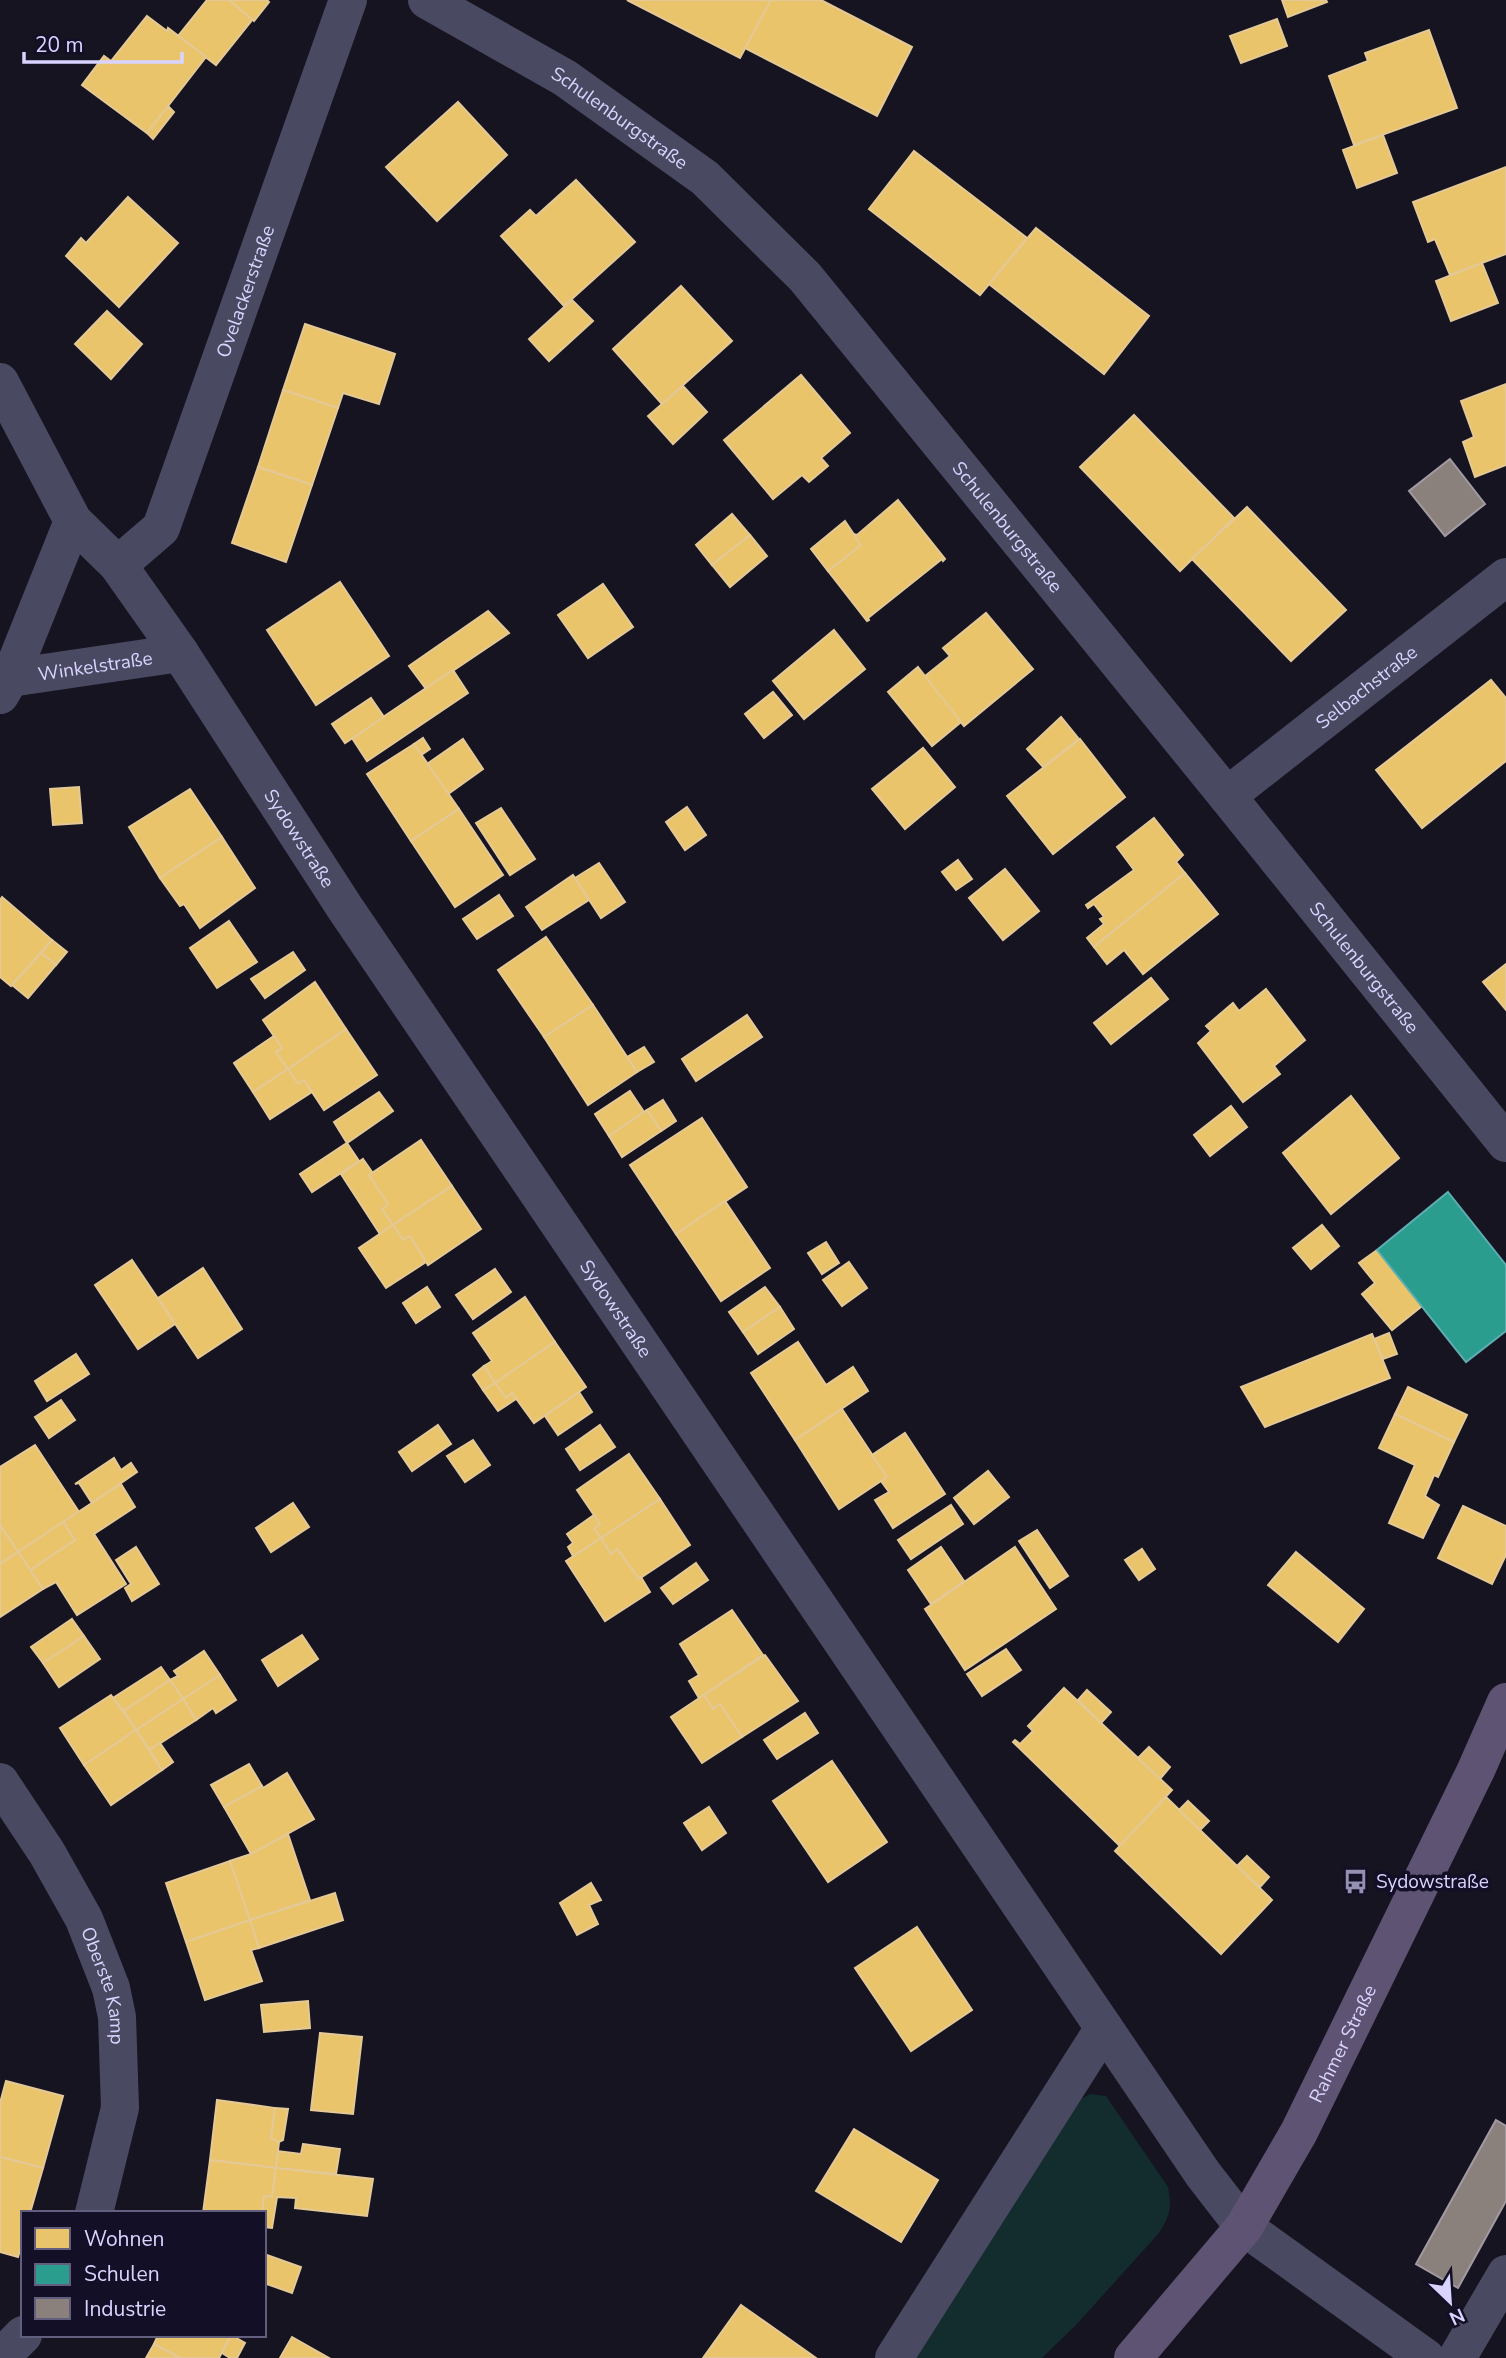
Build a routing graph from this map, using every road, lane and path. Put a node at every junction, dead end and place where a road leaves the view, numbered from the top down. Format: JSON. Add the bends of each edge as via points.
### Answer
{"nodes":[{"id":1,"x":348,"y":0,"type":"edge"},
{"id":2,"x":427,"y":0,"type":"edge"},
{"id":3,"x":0,"y":382,"type":"edge"},
{"id":4,"x":73,"y":522,"type":"junction"},
{"id":5,"x":118,"y":565,"type":"junction"},
{"id":6,"x":1506,"y":577,"type":"edge"},
{"id":7,"x":180,"y":653,"type":"junction"},
{"id":8,"x":5,"y":687,"type":"edge"},
{"id":9,"x":1227,"y":796,"type":"junction"},
{"id":10,"x":1506,"y":1143,"type":"edge"},
{"id":11,"x":1506,"y":1702,"type":"edge"},
{"id":12,"x":0,"y":1782,"type":"edge"},
{"id":13,"x":1104,"y":2028,"type":"junction"},
{"id":14,"x":94,"y":2211,"type":"edge"},
{"id":15,"x":1244,"y":2227,"type":"junction"},
{"id":16,"x":1506,"y":2274,"type":"edge"},
{"id":17,"x":21,"y":2337,"type":"edge"},
{"id":18,"x":0,"y":2358,"type":"edge"},
{"id":19,"x":894,"y":2358,"type":"edge"},
{"id":20,"x":1133,"y":2358,"type":"edge"},
{"id":21,"x":1426,"y":2358,"type":"edge"},
{"id":22,"x":1457,"y":2358,"type":"edge"}],
"edges":[{"from":1,"to":5,"type":"street","name":"Ovelackerstraße","via":[[161,528]]},
{"from":2,"to":9,"type":"street","name":"Schulenburgstraße","via":[[565,78],[705,178],[805,278]]},
{"from":3,"to":4,"type":"street","name":"Sydowstraße"},
{"from":4,"to":5,"type":"street","name":"Sydowstraße"},
{"from":4,"to":8,"type":"street","name":"Winkelstraße"},
{"from":5,"to":7,"type":"street","name":"Sydowstraße"},
{"from":6,"to":9,"type":"street","name":"Selbachstraße"},
{"from":7,"to":8,"type":"street","name":"Winkelstraße"},
{"from":7,"to":13,"type":"street","name":"Sydowstraße","via":[[353,919]]},
{"from":9,"to":10,"type":"street","name":"Schulenburgstraße"},
{"from":11,"to":15,"type":"main road","name":"Rahmer Straße","via":[[1299,2132]]},
{"from":12,"to":14,"type":"street","name":"Oberste Kamp","via":[[84,1919],[111,1988],[117,2017],[120,2108]]},
{"from":13,"to":15,"type":"street","name":"Sydowstraße"},
{"from":13,"to":19,"type":"street"},
{"from":15,"to":20,"type":"main road","name":"Rahmer Straße"},
{"from":15,"to":21,"type":"street","name":"Sydowstraße"},
{"from":16,"to":22,"type":"street"},
{"from":17,"to":18,"type":"street"}]}
